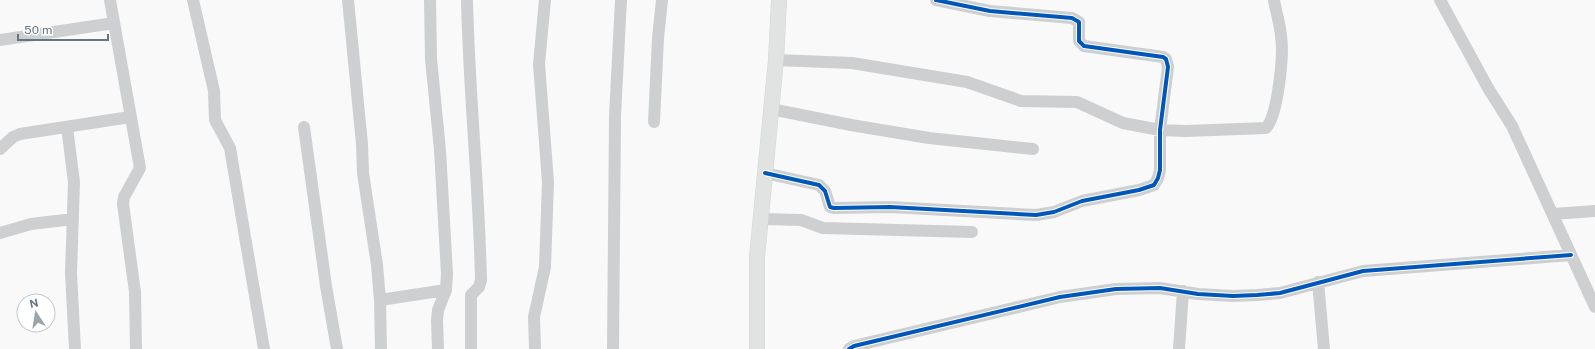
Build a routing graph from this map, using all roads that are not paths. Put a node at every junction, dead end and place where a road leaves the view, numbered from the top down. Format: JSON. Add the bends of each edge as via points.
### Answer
{"nodes":[{"id":1,"x":110,"y":0,"type":"edge"},
{"id":2,"x":193,"y":0,"type":"edge"},
{"id":3,"x":348,"y":0,"type":"edge"},
{"id":4,"x":430,"y":0,"type":"edge"},
{"id":5,"x":467,"y":0,"type":"edge"},
{"id":6,"x":545,"y":0,"type":"edge"},
{"id":7,"x":621,"y":0,"type":"edge"},
{"id":8,"x":662,"y":0,"type":"edge"},
{"id":9,"x":779,"y":0,"type":"edge"},
{"id":10,"x":936,"y":0,"type":"edge"},
{"id":11,"x":1274,"y":0,"type":"edge"},
{"id":12,"x":1440,"y":0,"type":"edge"},
{"id":13,"x":114,"y":23,"type":"junction"},
{"id":14,"x":0,"y":40,"type":"edge"},
{"id":15,"x":776,"y":60,"type":"junction"},
{"id":16,"x":771,"y":109,"type":"junction"},
{"id":17,"x":130,"y":117,"type":"junction"},
{"id":18,"x":654,"y":122,"type":"dead end"},
{"id":19,"x":67,"y":127,"type":"junction"},
{"id":20,"x":304,"y":127,"type":"dead end"},
{"id":21,"x":1160,"y":130,"type":"junction"},
{"id":22,"x":0,"y":149,"type":"edge"},
{"id":23,"x":1033,"y":149,"type":"dead end"},
{"id":24,"x":765,"y":173,"type":"junction"},
{"id":25,"x":1595,"y":211,"type":"edge"},
{"id":26,"x":1553,"y":214,"type":"junction"},
{"id":27,"x":74,"y":219,"type":"junction"},
{"id":28,"x":761,"y":219,"type":"junction"},
{"id":29,"x":972,"y":232,"type":"dead end"},
{"id":30,"x":0,"y":233,"type":"edge"},
{"id":31,"x":1571,"y":255,"type":"junction"},
{"id":32,"x":1318,"y":282,"type":"junction"},
{"id":33,"x":446,"y":290,"type":"junction"},
{"id":34,"x":1183,"y":292,"type":"junction"},
{"id":35,"x":380,"y":300,"type":"junction"},
{"id":36,"x":1595,"y":307,"type":"edge"},
{"id":37,"x":75,"y":349,"type":"edge"},
{"id":38,"x":136,"y":349,"type":"edge"},
{"id":39,"x":264,"y":349,"type":"edge"},
{"id":40,"x":337,"y":349,"type":"edge"},
{"id":41,"x":381,"y":349,"type":"edge"},
{"id":42,"x":438,"y":349,"type":"edge"},
{"id":43,"x":471,"y":349,"type":"edge"},
{"id":44,"x":535,"y":349,"type":"edge"},
{"id":45,"x":613,"y":349,"type":"edge"},
{"id":46,"x":757,"y":349,"type":"edge"},
{"id":47,"x":849,"y":349,"type":"edge"},
{"id":48,"x":1179,"y":349,"type":"edge"},
{"id":49,"x":1324,"y":349,"type":"edge"}],
"edges":[{"from":1,"to":13,"type":"street"},
{"from":2,"to":39,"type":"street","via":[[214,91],[215,120],[230,148]]},
{"from":3,"to":35,"type":"street","via":[[365,193]]},
{"from":4,"to":33,"type":"street","via":[[431,59],[444,200]]},
{"from":5,"to":43,"type":"street","via":[[481,280],[479,287],[471,295]]},
{"from":6,"to":44,"type":"street","via":[[539,64],[548,182],[545,268],[534,317]]},
{"from":7,"to":45,"type":"street","via":[[615,124]]},
{"from":8,"to":18,"type":"street"},
{"from":9,"to":15,"type":"main road"},
{"from":10,"to":21,"type":"street","via":[[990,11],[1072,18],[1079,22],[1078,41],[1084,46],[1166,59],[1168,67]]},
{"from":11,"to":21,"type":"street","via":[[1282,54],[1270,124],[1260,130]]},
{"from":12,"to":26,"type":"street","via":[[1512,126]]},
{"from":13,"to":14,"type":"street"},
{"from":13,"to":17,"type":"street"},
{"from":15,"to":16,"type":"main road"},
{"from":15,"to":21,"type":"street","via":[[852,63],[967,82],[1021,101],[1077,102],[1122,123]]},
{"from":16,"to":23,"type":"street","via":[[929,138]]},
{"from":16,"to":24,"type":"main road"},
{"from":17,"to":19,"type":"street"},
{"from":17,"to":38,"type":"street","via":[[140,168],[124,197],[123,204],[135,292]]},
{"from":19,"to":22,"type":"street","via":[[20,134]]},
{"from":19,"to":27,"type":"street","via":[[74,182]]},
{"from":20,"to":40,"type":"street"},
{"from":21,"to":24,"type":"street","via":[[1160,170],[1154,185],[1082,201],[1054,212],[1036,215],[890,207],[834,208],[830,207],[825,191],[819,185]]},
{"from":24,"to":28,"type":"main road"},
{"from":25,"to":26,"type":"street"},
{"from":26,"to":31,"type":"street"},
{"from":27,"to":30,"type":"street","via":[[31,224]]},
{"from":27,"to":37,"type":"street","via":[[71,273]]},
{"from":28,"to":29,"type":"street","via":[[801,220],[823,228]]},
{"from":28,"to":46,"type":"main road","via":[[757,257]]},
{"from":31,"to":32,"type":"street","via":[[1430,267],[1394,267],[1363,271]]},
{"from":31,"to":36,"type":"street"},
{"from":32,"to":34,"type":"street","via":[[1280,293],[1257,295]]},
{"from":32,"to":49,"type":"street"},
{"from":33,"to":35,"type":"street"},
{"from":33,"to":42,"type":"street","via":[[437,315]]},
{"from":34,"to":47,"type":"street","via":[[1160,288],[1116,289],[1060,297],[912,331]]},
{"from":34,"to":48,"type":"street"},
{"from":35,"to":41,"type":"street"}]}
